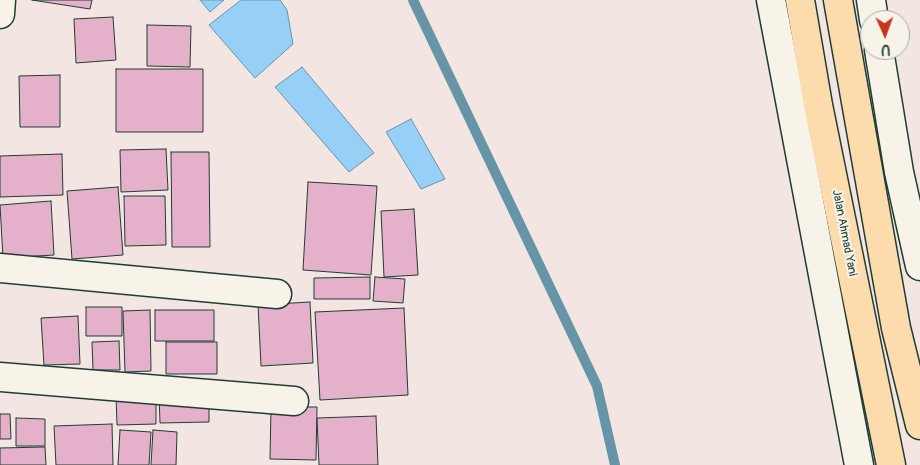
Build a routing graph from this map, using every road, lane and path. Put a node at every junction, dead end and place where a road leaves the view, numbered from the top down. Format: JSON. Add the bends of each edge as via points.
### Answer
{"nodes":[{"id":1,"x":1,"y":0,"type":"edge"},
{"id":2,"x":771,"y":0,"type":"edge"},
{"id":3,"x":800,"y":0,"type":"edge"},
{"id":4,"x":838,"y":0,"type":"edge"},
{"id":5,"x":0,"y":14,"type":"edge"},
{"id":6,"x":881,"y":60,"type":"edge"},
{"id":7,"x":919,"y":253,"type":"edge"},
{"id":8,"x":0,"y":268,"type":"edge"},
{"id":9,"x":277,"y":294,"type":"dead end"},
{"id":10,"x":0,"y":378,"type":"edge"},
{"id":11,"x":294,"y":401,"type":"dead end"},
{"id":12,"x":920,"y":425,"type":"edge"},
{"id":13,"x":860,"y":465,"type":"edge"},
{"id":14,"x":891,"y":465,"type":"edge"}],
"edges":[{"from":1,"to":5,"type":"street"},
{"from":2,"to":13,"type":"street"},
{"from":3,"to":14,"type":"highway","name":"Jalan Ahmad Yani","via":[[818,105]]},
{"from":4,"to":12,"type":"highway","via":[[896,328]]},
{"from":6,"to":7,"type":"street","via":[[900,172]]},
{"from":8,"to":9,"type":"street"},
{"from":10,"to":11,"type":"street"}]}
